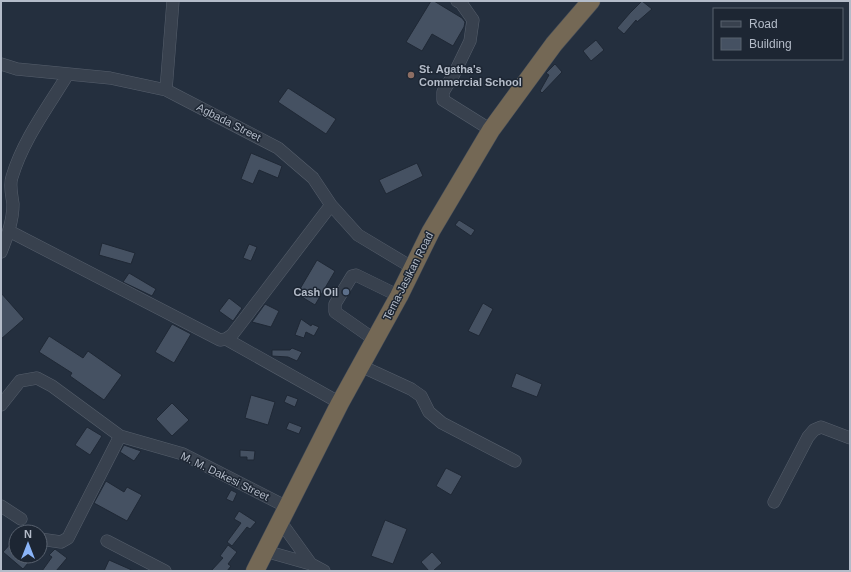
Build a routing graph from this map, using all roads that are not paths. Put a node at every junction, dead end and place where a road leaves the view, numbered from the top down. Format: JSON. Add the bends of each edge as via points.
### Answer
{"nodes":[{"id":1,"x":173,"y":1,"type":"edge"},
{"id":2,"x":457,"y":1,"type":"edge"},
{"id":3,"x":591,"y":1,"type":"edge"},
{"id":4,"x":1,"y":64,"type":"edge"},
{"id":5,"x":68,"y":74,"type":"junction"},
{"id":6,"x":166,"y":90,"type":"junction"},
{"id":7,"x":491,"y":130,"type":"junction"},
{"id":8,"x":332,"y":205,"type":"junction"},
{"id":9,"x":9,"y":231,"type":"junction"},
{"id":10,"x":1,"y":252,"type":"edge"},
{"id":11,"x":413,"y":268,"type":"junction"},
{"id":12,"x":399,"y":296,"type":"junction"},
{"id":13,"x":226,"y":339,"type":"junction"},
{"id":14,"x":375,"y":340,"type":"junction"},
{"id":15,"x":361,"y":366,"type":"junction"},
{"id":16,"x":340,"y":403,"type":"junction"},
{"id":17,"x":1,"y":405,"type":"edge"},
{"id":18,"x":120,"y":436,"type":"junction"},
{"id":19,"x":850,"y":438,"type":"edge"},
{"id":20,"x":516,"y":461,"type":"dead end"},
{"id":21,"x":774,"y":502,"type":"dead end"},
{"id":22,"x":1,"y":506,"type":"edge"},
{"id":23,"x":284,"y":514,"type":"junction"},
{"id":24,"x":21,"y":519,"type":"dead end"},
{"id":25,"x":48,"y":540,"type":"edge"},
{"id":26,"x":107,"y":540,"type":"dead end"},
{"id":27,"x":265,"y":551,"type":"junction"},
{"id":28,"x":311,"y":564,"type":"junction"},
{"id":29,"x":165,"y":571,"type":"edge"},
{"id":30,"x":255,"y":571,"type":"edge"},
{"id":31,"x":324,"y":571,"type":"edge"}],
"edges":[{"from":1,"to":6,"type":"street"},
{"from":2,"to":7,"type":"street","via":[[473,20],[470,41],[443,92],[443,100]]},
{"from":3,"to":7,"type":"highway","name":"Tema-Jasikan Road","via":[[554,44]]},
{"from":4,"to":5,"type":"street","name":"Agbada Street","via":[[17,69]]},
{"from":5,"to":6,"type":"street","name":"Agbada Street","via":[[110,78]]},
{"from":5,"to":9,"type":"street","via":[[19,156],[11,179],[13,206]]},
{"from":6,"to":8,"type":"street","name":"Agbada Street","via":[[278,148],[312,178]]},
{"from":7,"to":11,"type":"highway","name":"Tema-Jasikan Road","via":[[431,231]]},
{"from":8,"to":11,"type":"street","name":"Agbada Street","via":[[358,235]]},
{"from":8,"to":13,"type":"street","via":[[232,335]]},
{"from":9,"to":10,"type":"street"},
{"from":9,"to":13,"type":"street","via":[[220,340]]},
{"from":11,"to":12,"type":"highway","name":"Tema-Jasikan Road"},
{"from":12,"to":14,"type":"highway","name":"Tema-Jasikan Road"},
{"from":12,"to":14,"type":"street","via":[[356,275],[352,276],[335,304],[335,312]]},
{"from":13,"to":16,"type":"street"},
{"from":14,"to":15,"type":"highway","name":"Tema-Jasikan Road"},
{"from":15,"to":16,"type":"highway","name":"Tema-Jasikan Road"},
{"from":15,"to":20,"type":"street","via":[[411,389],[420,396],[429,412],[442,423]]},
{"from":16,"to":23,"type":"highway","name":"Tema-Jasikan Road"},
{"from":17,"to":18,"type":"street","name":"M. M. Dakesi Street","via":[[20,381],[37,378],[52,386]]},
{"from":18,"to":23,"type":"street","name":"M. M. Dakesi Street","via":[[183,454]]},
{"from":18,"to":25,"type":"street","via":[[68,538],[61,542]]},
{"from":19,"to":21,"type":"street","via":[[821,427],[814,430]]},
{"from":22,"to":24,"type":"street"},
{"from":23,"to":27,"type":"highway","name":"Tema-Jasikan Road"},
{"from":23,"to":28,"type":"street"},
{"from":26,"to":29,"type":"street"},
{"from":27,"to":28,"type":"street"},
{"from":27,"to":30,"type":"highway","name":"Tema-Jasikan Road"},
{"from":28,"to":31,"type":"street"}]}
